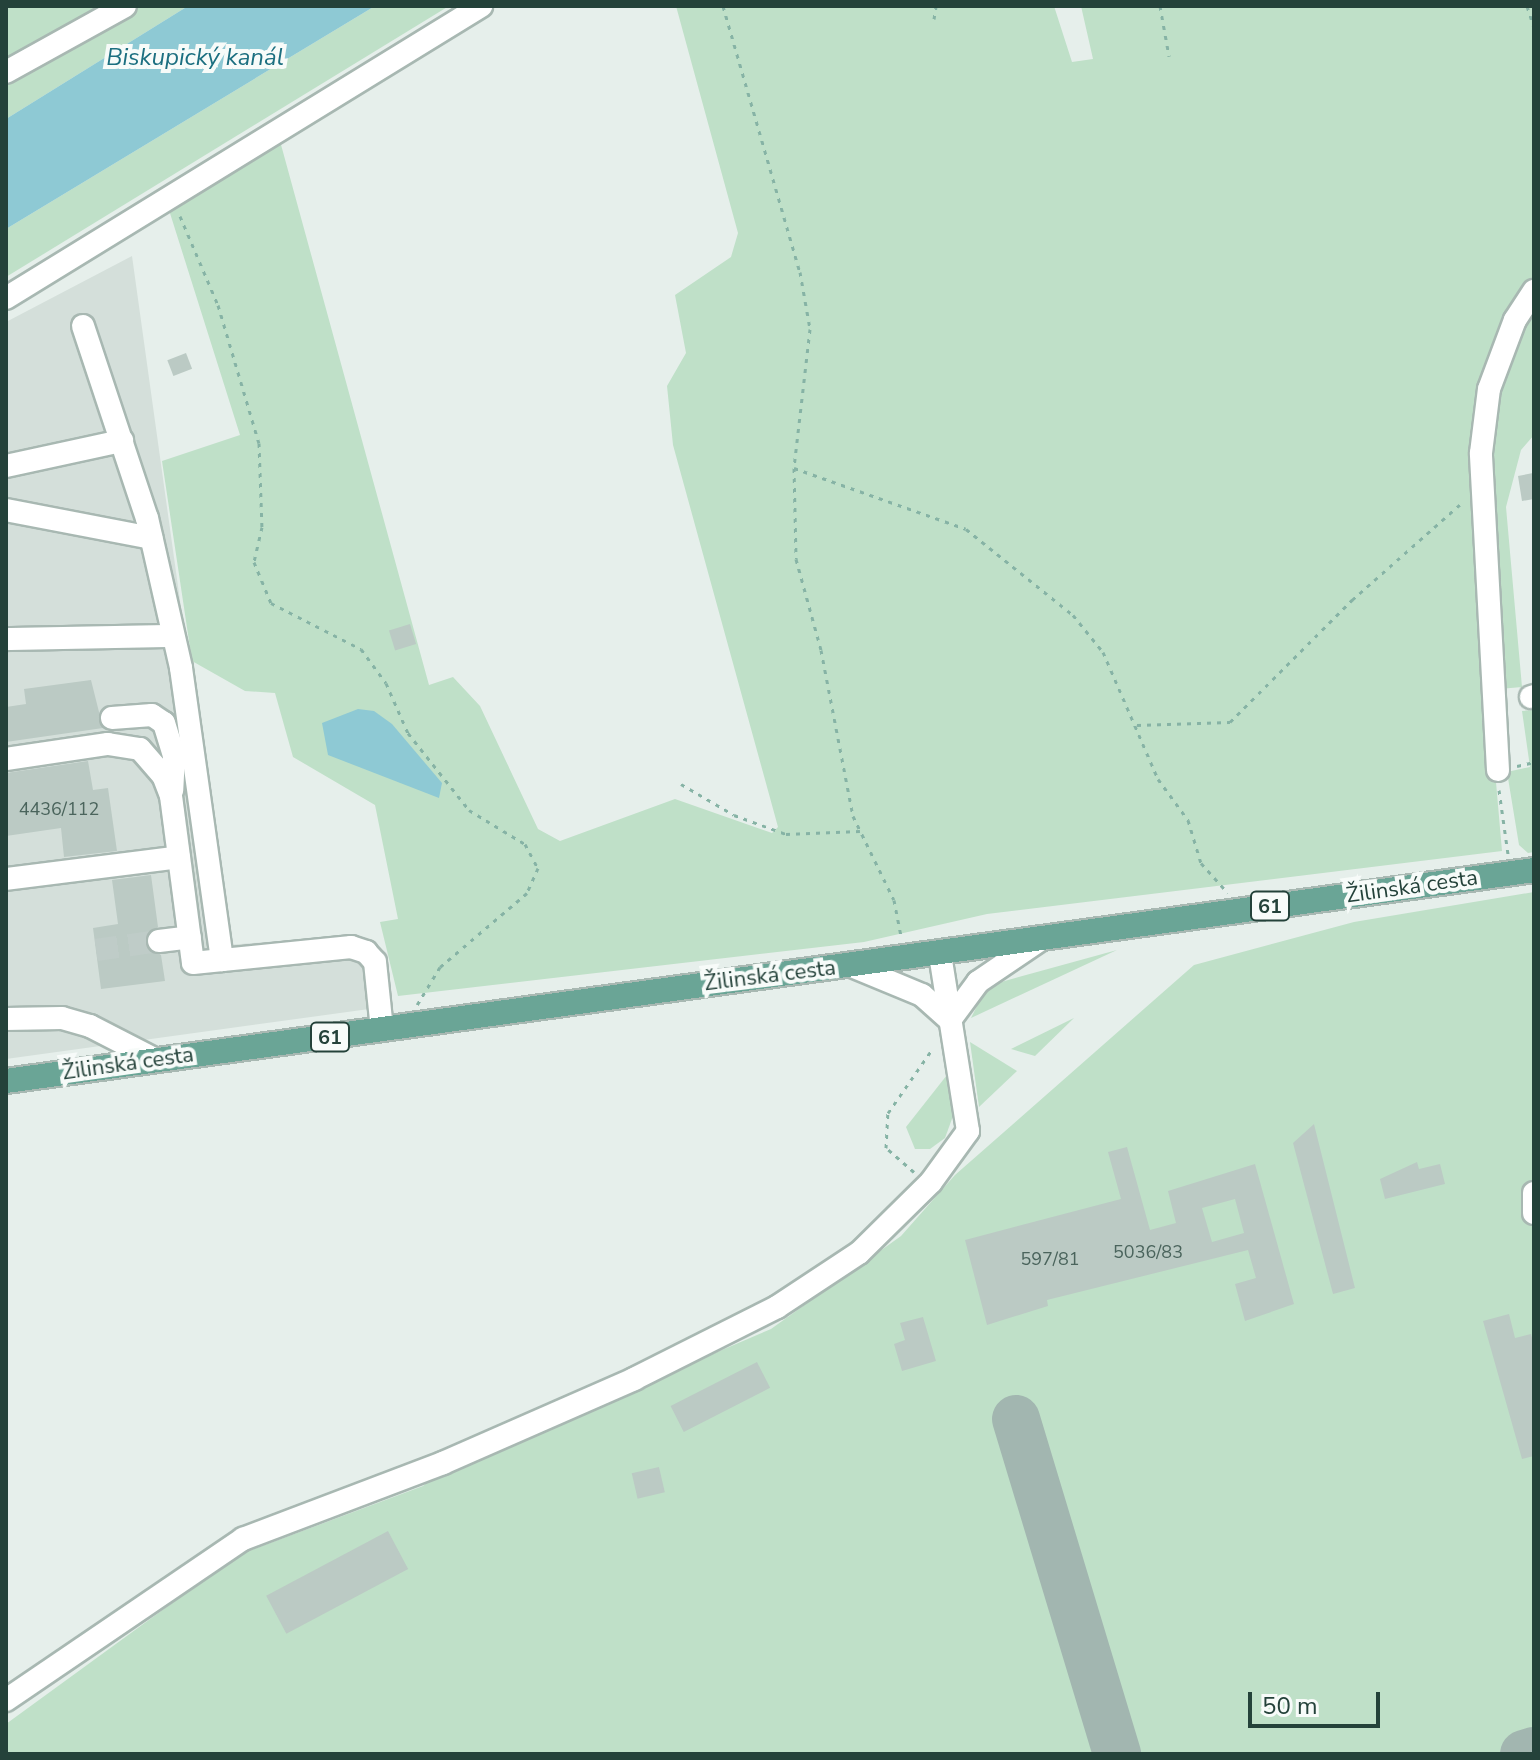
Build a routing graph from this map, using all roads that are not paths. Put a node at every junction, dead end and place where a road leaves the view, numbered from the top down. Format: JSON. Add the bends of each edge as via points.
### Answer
{"nodes":[{"id":1,"x":125,"y":6,"type":"edge"},
{"id":2,"x":481,"y":6,"type":"edge"},
{"id":3,"x":6,"y":72,"type":"edge"},
{"id":4,"x":1534,"y":291,"type":"edge"},
{"id":5,"x":6,"y":298,"type":"edge"},
{"id":6,"x":83,"y":326,"type":"dead end"},
{"id":7,"x":122,"y":441,"type":"junction"},
{"id":8,"x":6,"y":466,"type":"edge"},
{"id":9,"x":6,"y":510,"type":"edge"},
{"id":10,"x":151,"y":538,"type":"junction"},
{"id":11,"x":169,"y":636,"type":"junction"},
{"id":12,"x":6,"y":639,"type":"edge"},
{"id":13,"x":112,"y":718,"type":"dead end"},
{"id":14,"x":6,"y":759,"type":"edge"},
{"id":15,"x":1498,"y":770,"type":"road end"},
{"id":16,"x":170,"y":795,"type":"junction"},
{"id":17,"x":179,"y":857,"type":"junction"},
{"id":18,"x":1522,"y":872,"type":"edge"},
{"id":19,"x":6,"y":879,"type":"edge"},
{"id":20,"x":190,"y":937,"type":"junction"},
{"id":21,"x":1040,"y":940,"type":"junction"},
{"id":22,"x":159,"y":941,"type":"tunnel mouth"},
{"id":23,"x":940,"y":955,"type":"junction"},
{"id":24,"x":222,"y":960,"type":"junction"},
{"id":25,"x":852,"y":966,"type":"junction"},
{"id":26,"x":8,"y":1016,"type":"edge"},
{"id":27,"x":950,"y":1020,"type":"junction"},
{"id":28,"x":382,"y":1030,"type":"junction"},
{"id":29,"x":158,"y":1061,"type":"junction"},
{"id":30,"x":6,"y":1081,"type":"edge"},
{"id":31,"x":1534,"y":1193,"type":"edge"},
{"id":32,"x":1534,"y":1213,"type":"edge"},
{"id":33,"x":6,"y":1700,"type":"edge"}],
"edges":[{"from":1,"to":3,"type":"lane"},
{"from":2,"to":5,"type":"lane"},
{"from":4,"to":15,"type":"lane","via":[[1515,320],[1489,389],[1479,489]]},
{"from":6,"to":7,"type":"lane"},
{"from":7,"to":8,"type":"lane"},
{"from":7,"to":10,"type":"lane"},
{"from":9,"to":10,"type":"lane"},
{"from":10,"to":11,"type":"lane"},
{"from":11,"to":12,"type":"lane"},
{"from":11,"to":24,"type":"lane","via":[[181,668]]},
{"from":13,"to":16,"type":"lane","via":[[152,715],[164,723],[174,756]]},
{"from":14,"to":16,"type":"lane","via":[[130,745],[150,759]]},
{"from":16,"to":17,"type":"lane"},
{"from":17,"to":19,"type":"lane"},
{"from":17,"to":20,"type":"lane"},
{"from":18,"to":21,"type":"main road","name":"Žilinská cesta","number":"61"},
{"from":20,"to":22,"type":"lane"},
{"from":20,"to":24,"type":"lane","via":[[193,963]]},
{"from":21,"to":23,"type":"main road","name":"Žilinská cesta","number":"61"},
{"from":21,"to":27,"type":"lane","via":[[978,982]]},
{"from":23,"to":25,"type":"main road","name":"Žilinská cesta","number":"61"},
{"from":23,"to":27,"type":"lane"},
{"from":24,"to":28,"type":"lane","via":[[351,947],[366,952],[375,962]]},
{"from":25,"to":27,"type":"lane","via":[[922,995]]},
{"from":25,"to":28,"type":"main road","name":"Žilinská cesta","number":"61"},
{"from":26,"to":29,"type":"lane","via":[[90,1026]]},
{"from":27,"to":33,"type":"lane","via":[[968,1131],[931,1182],[859,1253],[777,1307],[443,1463],[243,1539]]},
{"from":28,"to":29,"type":"main road","name":"Žilinská cesta","number":"61"},
{"from":29,"to":30,"type":"main road","name":"Žilinská cesta","number":"61"},
{"from":31,"to":32,"type":"lane"}]}
